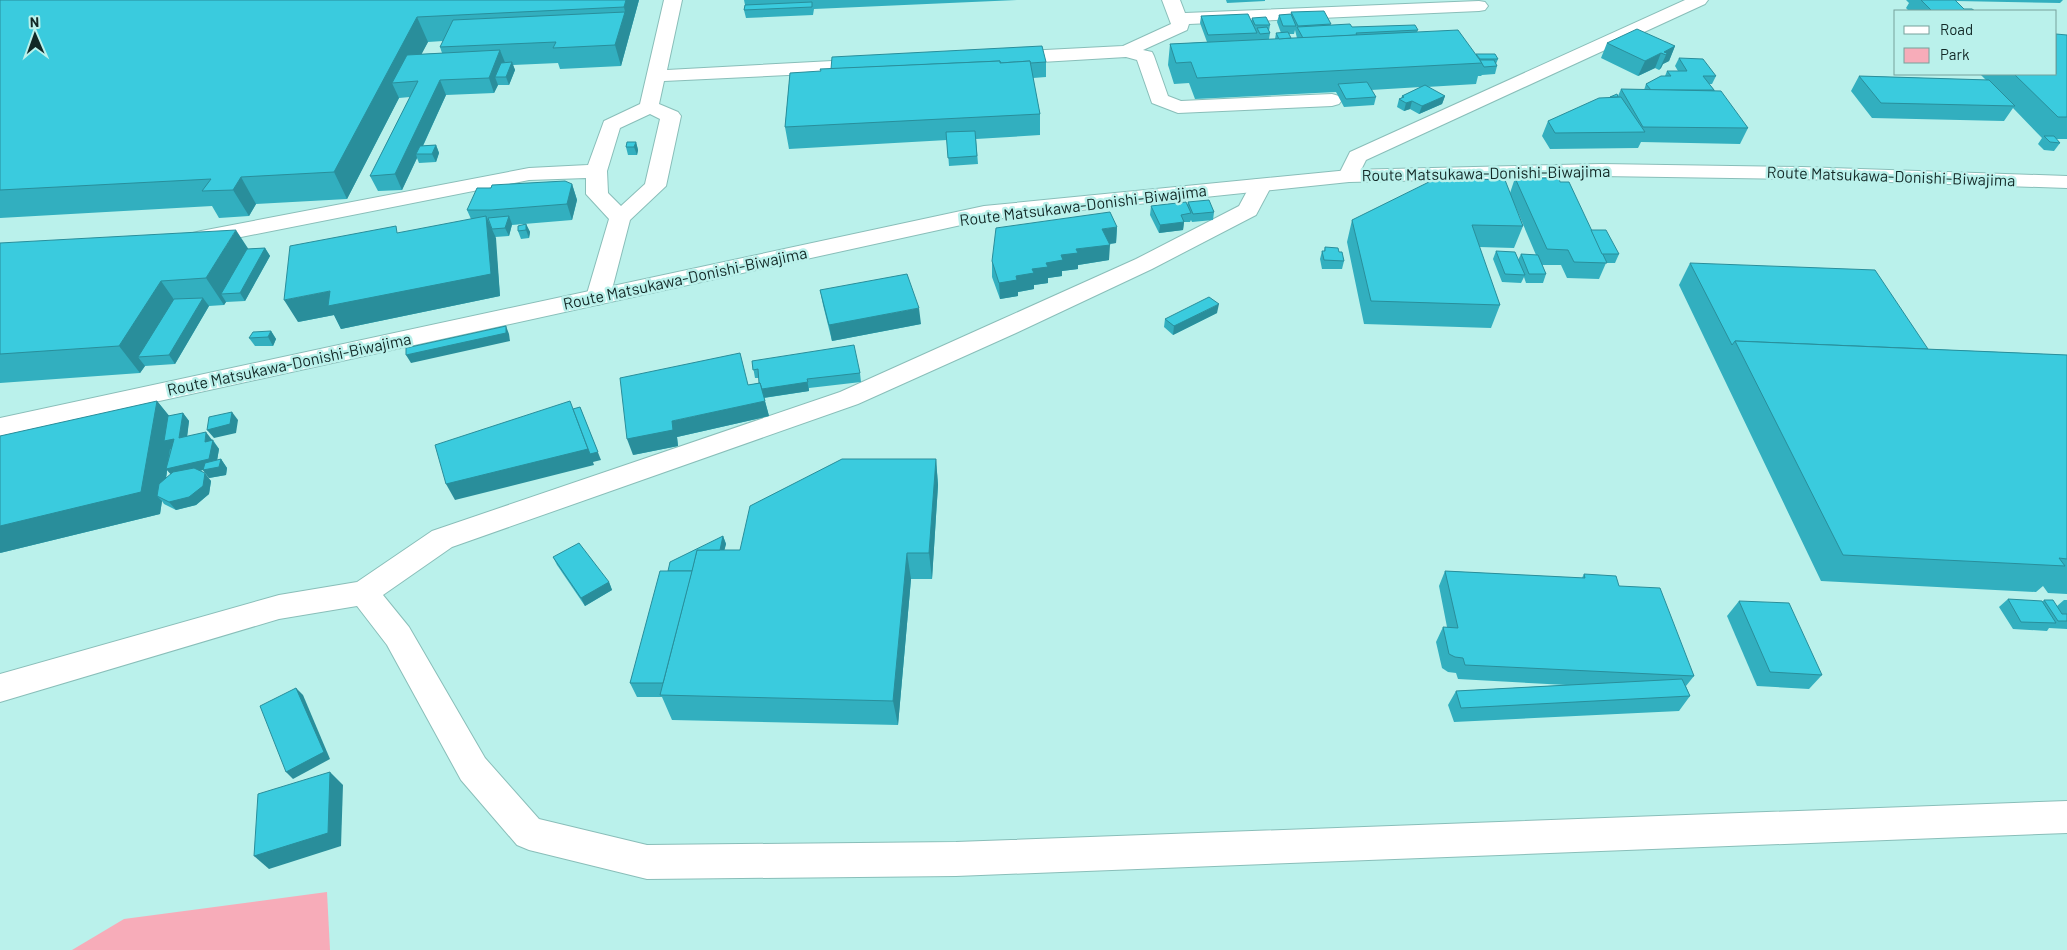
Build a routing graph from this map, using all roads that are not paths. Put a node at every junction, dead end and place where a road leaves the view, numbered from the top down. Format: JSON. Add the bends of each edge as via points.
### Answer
{"nodes":[{"id":1,"x":673,"y":0,"type":"edge"},
{"id":2,"x":1171,"y":0,"type":"edge"},
{"id":3,"x":1699,"y":0,"type":"edge"},
{"id":4,"x":1479,"y":6,"type":"dead end"},
{"id":5,"x":1179,"y":19,"type":"junction"},
{"id":6,"x":1126,"y":51,"type":"junction"},
{"id":7,"x":986,"y":59,"type":"edge"},
{"id":8,"x":886,"y":64,"type":"edge"},
{"id":9,"x":657,"y":76,"type":"junction"},
{"id":10,"x":1332,"y":100,"type":"edge"},
{"id":11,"x":650,"y":108,"type":"junction"},
{"id":12,"x":597,"y":170,"type":"junction"},
{"id":13,"x":1349,"y":176,"type":"junction"},
{"id":14,"x":2067,"y":182,"type":"edge"},
{"id":15,"x":1262,"y":185,"type":"junction"},
{"id":16,"x":620,"y":218,"type":"junction"},
{"id":17,"x":183,"y":242,"type":"edge"},
{"id":18,"x":598,"y":297,"type":"junction"},
{"id":19,"x":0,"y":427,"type":"edge"},
{"id":20,"x":364,"y":593,"type":"junction"},
{"id":21,"x":0,"y":688,"type":"edge"},
{"id":22,"x":2067,"y":817,"type":"edge"}],
"edges":[{"from":1,"to":9,"type":"street"},
{"from":2,"to":5,"type":"street"},
{"from":3,"to":13,"type":"street","via":[[1357,156]]},
{"from":4,"to":5,"type":"street"},
{"from":5,"to":6,"type":"street","via":[[1181,26]]},
{"from":6,"to":7,"type":"street"},
{"from":6,"to":10,"type":"street","via":[[1145,56],[1159,99],[1178,107]]},
{"from":8,"to":9,"type":"street"},
{"from":9,"to":11,"type":"street"},
{"from":11,"to":12,"type":"street","via":[[611,125]]},
{"from":11,"to":16,"type":"street","via":[[671,116],[655,186]]},
{"from":12,"to":16,"type":"street","via":[[597,194]]},
{"from":12,"to":17,"type":"street","via":[[529,174]]},
{"from":13,"to":14,"type":"street","name":"Route Matsukawa-Donishi-Biwajima","via":[[1602,170]]},
{"from":13,"to":15,"type":"street","name":"Route Matsukawa-Donishi-Biwajima"},
{"from":15,"to":18,"type":"street","name":"Route Matsukawa-Donishi-Biwajima","via":[[984,213]]},
{"from":15,"to":20,"type":"street","via":[[1248,210],[1144,264],[1016,323],[849,398],[442,539]]},
{"from":16,"to":18,"type":"street"},
{"from":18,"to":19,"type":"street","name":"Route Matsukawa-Donishi-Biwajima"},
{"from":20,"to":21,"type":"street","via":[[279,607]]},
{"from":20,"to":22,"type":"street","via":[[398,636],[473,770],[529,833],[647,862],[956,859]]}]}
